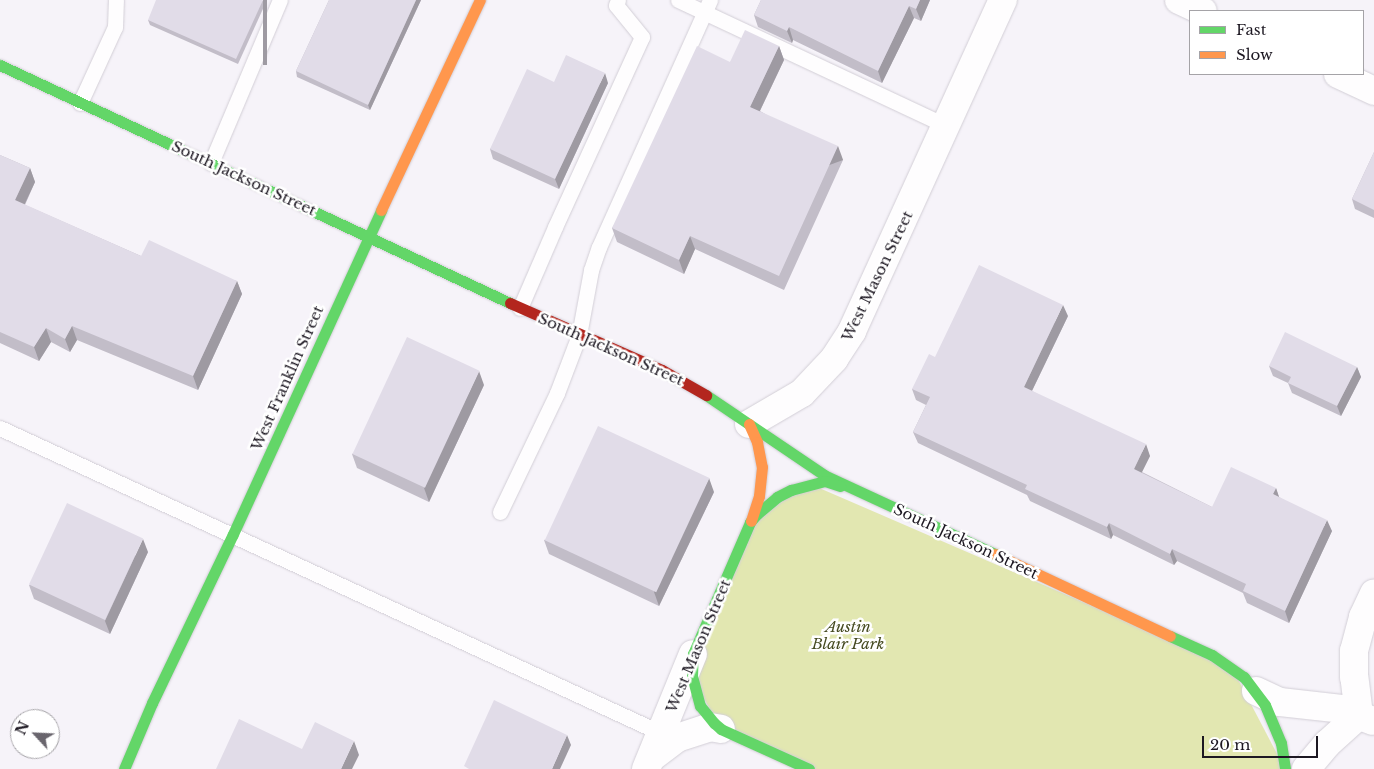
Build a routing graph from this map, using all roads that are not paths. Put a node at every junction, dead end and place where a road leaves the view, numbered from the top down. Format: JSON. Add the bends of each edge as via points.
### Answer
{"nodes":[{"id":1,"x":116,"y":0,"type":"edge"},
{"id":2,"x":280,"y":0,"type":"edge"},
{"id":3,"x":480,"y":0,"type":"edge"},
{"id":4,"x":618,"y":0,"type":"edge"},
{"id":5,"x":678,"y":0,"type":"edge"},
{"id":6,"x":1003,"y":0,"type":"edge"},
{"id":7,"x":1179,"y":0,"type":"edge"},
{"id":8,"x":707,"y":6,"type":"edge"},
{"id":9,"x":1201,"y":10,"type":"edge"},
{"id":10,"x":0,"y":65,"type":"edge"},
{"id":11,"x":1340,"y":75,"type":"edge"},
{"id":12,"x":1374,"y":91,"type":"edge"},
{"id":13,"x":80,"y":103,"type":"junction"},
{"id":14,"x":947,"y":126,"type":"junction"},
{"id":15,"x":211,"y":163,"type":"junction"},
{"id":16,"x":369,"y":237,"type":"junction"},
{"id":17,"x":520,"y":308,"type":"junction"},
{"id":18,"x":579,"y":335,"type":"junction"},
{"id":19,"x":749,"y":424,"type":"junction"},
{"id":20,"x":0,"y":428,"type":"edge"},
{"id":21,"x":851,"y":489,"type":"junction"},
{"id":22,"x":500,"y":512,"type":"dead end"},
{"id":23,"x":750,"y":522,"type":"junction"},
{"id":24,"x":233,"y":534,"type":"junction"},
{"id":25,"x":1374,"y":593,"type":"edge"},
{"id":26,"x":693,"y":654,"type":"junction"},
{"id":27,"x":1256,"y":691,"type":"junction"},
{"id":28,"x":1367,"y":718,"type":"edge"},
{"id":29,"x":721,"y":729,"type":"junction"},
{"id":30,"x":653,"y":753,"type":"edge"},
{"id":31,"x":124,"y":769,"type":"edge"},
{"id":32,"x":809,"y":769,"type":"edge"},
{"id":33,"x":1285,"y":769,"type":"edge"},
{"id":34,"x":1306,"y":769,"type":"edge"}],
"edges":[{"from":1,"to":13,"type":"lane","via":[[115,27]]},
{"from":2,"to":15,"type":"lane"},
{"from":3,"to":16,"type":"street","name":"West Franklin Street"},
{"from":4,"to":17,"type":"lane","via":[[616,5],[642,37]]},
{"from":5,"to":8,"type":"lane"},
{"from":6,"to":14,"type":"street","name":"West Mason Street"},
{"from":7,"to":9,"type":"street"},
{"from":8,"to":14,"type":"lane"},
{"from":8,"to":18,"type":"lane","via":[[599,246]]},
{"from":10,"to":13,"type":"street","name":"South Jackson Street"},
{"from":11,"to":12,"type":"street"},
{"from":13,"to":15,"type":"street","name":"South Jackson Street"},
{"from":14,"to":19,"type":"street","name":"West Mason Street","via":[[874,289],[844,345],[802,393]]},
{"from":15,"to":16,"type":"street","name":"South Jackson Street"},
{"from":16,"to":17,"type":"street","name":"South Jackson Street"},
{"from":16,"to":24,"type":"street","name":"West Franklin Street"},
{"from":17,"to":18,"type":"street","name":"South Jackson Street"},
{"from":18,"to":19,"type":"street","name":"South Jackson Street","via":[[670,375]]},
{"from":18,"to":22,"type":"lane","via":[[557,393]]},
{"from":19,"to":21,"type":"street","name":"South Jackson Street","via":[[813,469]]},
{"from":19,"to":23,"type":"street","name":"West Mason Street","via":[[762,467],[760,496]]},
{"from":20,"to":24,"type":"lane"},
{"from":21,"to":23,"type":"street","name":"West Mason Street","via":[[825,481],[791,490],[765,506]]},
{"from":21,"to":27,"type":"street","name":"South Jackson Street","via":[[1212,654],[1244,677]]},
{"from":23,"to":26,"type":"street","name":"West Mason Street"},
{"from":24,"to":30,"type":"lane"},
{"from":24,"to":31,"type":"street","name":"West Franklin Street"},
{"from":25,"to":28,"type":"street","via":[[1363,617],[1354,651],[1354,677]]},
{"from":26,"to":29,"type":"street","via":[[692,677],[700,706]]},
{"from":26,"to":30,"type":"street","name":"West Mason Street"},
{"from":27,"to":28,"type":"street","name":"South Jackson Street","via":[[1291,705],[1322,705]]},
{"from":27,"to":33,"type":"street","name":"South Jackson Street","via":[[1274,722]]},
{"from":28,"to":34,"type":"street","via":[[1327,744]]},
{"from":29,"to":30,"type":"street","via":[[710,727],[682,736]]},
{"from":29,"to":32,"type":"street"}]}
